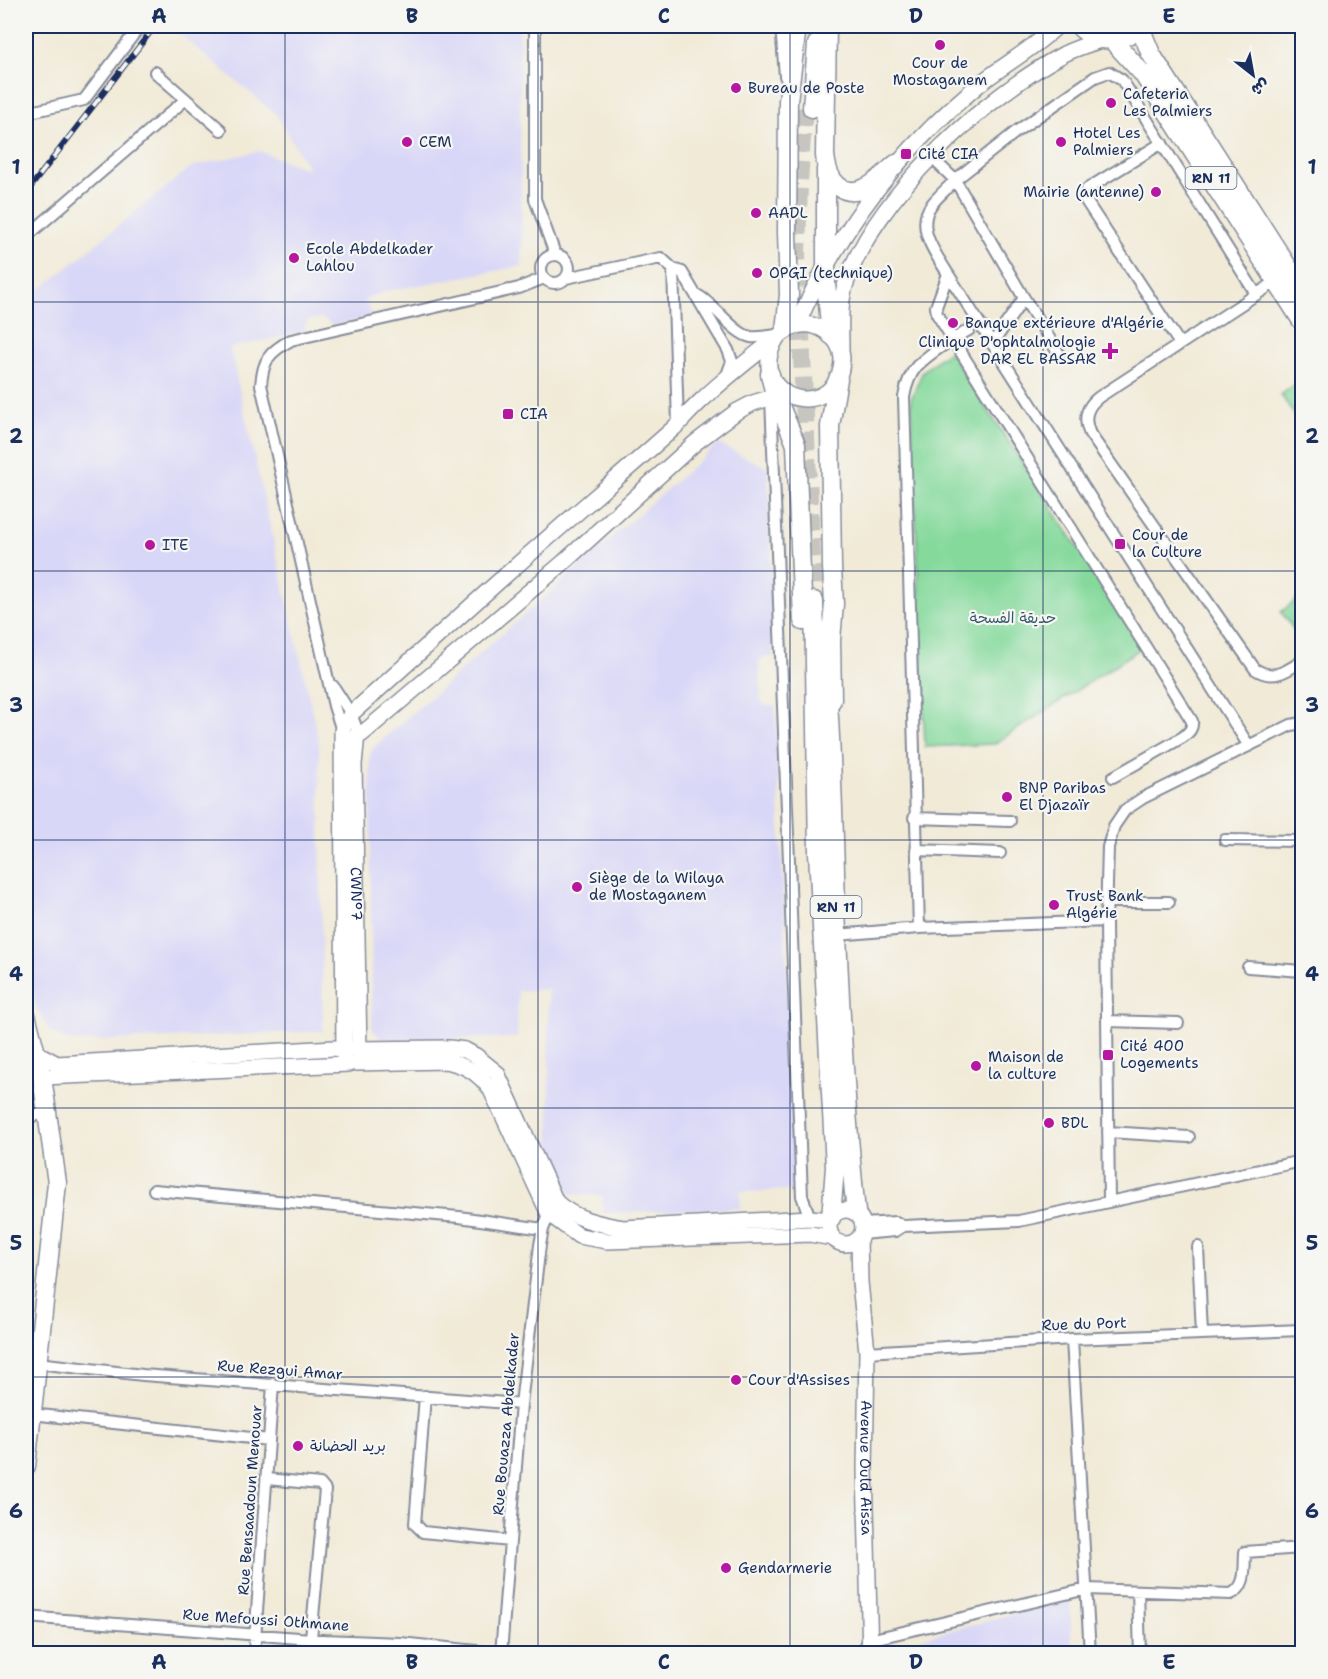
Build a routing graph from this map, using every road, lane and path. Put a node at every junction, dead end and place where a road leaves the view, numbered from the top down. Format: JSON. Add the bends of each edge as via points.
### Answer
{"nodes":[{"id":1,"x":140,"y":26,"type":"edge"},
{"id":2,"x":535,"y":26,"type":"edge"},
{"id":3,"x":781,"y":26,"type":"edge"},
{"id":4,"x":799,"y":26,"type":"edge"},
{"id":5,"x":818,"y":26,"type":"edge"},
{"id":6,"x":827,"y":26,"type":"edge"},
{"id":7,"x":1057,"y":26,"type":"edge"},
{"id":8,"x":1079,"y":26,"type":"edge"},
{"id":9,"x":1141,"y":26,"type":"edge"},
{"id":10,"x":1107,"y":40,"type":"junction"},
{"id":11,"x":155,"y":72,"type":"dead end"},
{"id":12,"x":186,"y":99,"type":"junction"},
{"id":13,"x":801,"y":106,"type":"junction"},
{"id":14,"x":26,"y":113,"type":"edge"},
{"id":15,"x":221,"y":130,"type":"dead end"},
{"id":16,"x":1162,"y":143,"type":"junction"},
{"id":17,"x":931,"y":157,"type":"junction"},
{"id":18,"x":896,"y":164,"type":"junction"},
{"id":19,"x":826,"y":166,"type":"junction"},
{"id":20,"x":955,"y":180,"type":"junction"},
{"id":21,"x":26,"y":237,"type":"edge"},
{"id":22,"x":555,"y":254,"type":"junction"},
{"id":23,"x":826,"y":266,"type":"junction"},
{"id":24,"x":673,"y":269,"type":"junction"},
{"id":25,"x":948,"y":274,"type":"junction"},
{"id":26,"x":544,"y":278,"type":"junction"},
{"id":27,"x":566,"y":278,"type":"junction"},
{"id":28,"x":1277,"y":281,"type":"junction"},
{"id":29,"x":1302,"y":289,"type":"edge"},
{"id":30,"x":1256,"y":294,"type":"junction"},
{"id":31,"x":698,"y":296,"type":"junction"},
{"id":32,"x":1024,"y":298,"type":"junction"},
{"id":33,"x":1302,"y":321,"type":"edge"},
{"id":34,"x":969,"y":330,"type":"dead end"},
{"id":35,"x":784,"y":332,"type":"junction"},
{"id":36,"x":831,"y":334,"type":"junction"},
{"id":37,"x":952,"y":339,"type":"junction"},
{"id":38,"x":992,"y":344,"type":"junction"},
{"id":39,"x":1180,"y":344,"type":"junction"},
{"id":40,"x":1059,"y":354,"type":"dead end"},
{"id":41,"x":842,"y":355,"type":"junction"},
{"id":42,"x":770,"y":374,"type":"joint"},
{"id":43,"x":726,"y":379,"type":"junction"},
{"id":44,"x":838,"y":379,"type":"junction"},
{"id":45,"x":778,"y":395,"type":"junction"},
{"id":46,"x":678,"y":424,"type":"junction"},
{"id":47,"x":817,"y":601,"type":"tunnel mouth"},
{"id":48,"x":1302,"y":661,"type":"edge"},
{"id":49,"x":330,"y":680,"type":"junction"},
{"id":50,"x":1302,"y":723,"type":"edge"},
{"id":51,"x":354,"y":732,"type":"junction"},
{"id":52,"x":1249,"y":746,"type":"junction"},
{"id":53,"x":824,"y":752,"type":"junction"},
{"id":54,"x":1113,"y":777,"type":"dead end"},
{"id":55,"x":914,"y":818,"type":"junction"},
{"id":56,"x":1010,"y":821,"type":"dead end"},
{"id":57,"x":1225,"y":840,"type":"dead end"},
{"id":58,"x":1302,"y":841,"type":"edge"},
{"id":59,"x":916,"y":850,"type":"junction"},
{"id":60,"x":1000,"y":853,"type":"dead end"},
{"id":61,"x":1107,"y":902,"type":"junction"},
{"id":62,"x":1169,"y":902,"type":"dead end"},
{"id":63,"x":1106,"y":921,"type":"junction"},
{"id":64,"x":919,"y":928,"type":"junction"},
{"id":65,"x":837,"y":935,"type":"junction"},
{"id":66,"x":1248,"y":967,"type":"dead end"},
{"id":67,"x":1302,"y":971,"type":"edge"},
{"id":68,"x":26,"y":1015,"type":"edge"},
{"id":69,"x":1107,"y":1022,"type":"junction"},
{"id":70,"x":1178,"y":1023,"type":"dead end"},
{"id":71,"x":30,"y":1054,"type":"edge"},
{"id":72,"x":352,"y":1054,"type":"junction"},
{"id":73,"x":42,"y":1077,"type":"junction"},
{"id":74,"x":48,"y":1112,"type":"junction"},
{"id":75,"x":26,"y":1118,"type":"edge"},
{"id":76,"x":1108,"y":1132,"type":"junction"},
{"id":77,"x":1189,"y":1137,"type":"dead end"},
{"id":78,"x":1302,"y":1161,"type":"edge"},
{"id":79,"x":154,"y":1190,"type":"dead end"},
{"id":80,"x":1109,"y":1202,"type":"junction"},
{"id":81,"x":549,"y":1215,"type":"junction"},
{"id":82,"x":810,"y":1218,"type":"junction"},
{"id":83,"x":831,"y":1219,"type":"junction"},
{"id":84,"x":860,"y":1227,"type":"junction"},
{"id":85,"x":837,"y":1241,"type":"junction"},
{"id":86,"x":1198,"y":1247,"type":"dead end"},
{"id":87,"x":860,"y":1282,"type":"junction"},
{"id":88,"x":1302,"y":1330,"type":"edge"},
{"id":89,"x":1202,"y":1334,"type":"junction"},
{"id":90,"x":1072,"y":1339,"type":"junction"},
{"id":91,"x":867,"y":1352,"type":"junction"},
{"id":92,"x":37,"y":1363,"type":"junction"},
{"id":93,"x":273,"y":1384,"type":"junction"},
{"id":94,"x":425,"y":1396,"type":"junction"},
{"id":95,"x":521,"y":1404,"type":"junction"},
{"id":96,"x":31,"y":1414,"type":"junction"},
{"id":97,"x":269,"y":1440,"type":"junction"},
{"id":98,"x":26,"y":1458,"type":"edge"},
{"id":99,"x":267,"y":1479,"type":"junction"},
{"id":100,"x":510,"y":1541,"type":"junction"},
{"id":101,"x":1302,"y":1548,"type":"edge"},
{"id":102,"x":1087,"y":1589,"type":"junction"},
{"id":103,"x":1138,"y":1591,"type":"junction"},
{"id":104,"x":26,"y":1617,"type":"edge"},
{"id":105,"x":256,"y":1634,"type":"junction"},
{"id":106,"x":311,"y":1638,"type":"junction"},
{"id":107,"x":324,"y":1640,"type":"junction"},
{"id":108,"x":870,"y":1647,"type":"edge"},
{"id":109,"x":400,"y":1648,"type":"edge"},
{"id":110,"x":254,"y":1653,"type":"edge"},
{"id":111,"x":323,"y":1653,"type":"edge"},
{"id":112,"x":502,"y":1653,"type":"edge"},
{"id":113,"x":861,"y":1653,"type":"edge"},
{"id":114,"x":1090,"y":1653,"type":"edge"},
{"id":115,"x":1140,"y":1653,"type":"edge"}],
"edges":[{"from":1,"to":14,"type":"street","via":[[84,100]]},
{"from":2,"to":22,"type":"street","via":[[535,199]]},
{"from":3,"to":13,"type":"street"},
{"from":4,"to":13,"type":"main road"},
{"from":5,"to":13,"type":"main road"},
{"from":6,"to":19,"type":"main road"},
{"from":7,"to":18,"type":"main road","via":[[977,86]]},
{"from":8,"to":10,"type":"main road"},
{"from":9,"to":10,"type":"main road","via":[[1123,38]]},
{"from":9,"to":29,"type":"main road","number":"RN 11","via":[[1152,54]]},
{"from":10,"to":17,"type":"main road","via":[[1067,52],[1008,91]]},
{"from":10,"to":28,"type":"main road","number":"RN 11","via":[[1143,74]]},
{"from":11,"to":12,"type":"street"},
{"from":12,"to":15,"type":"street"},
{"from":12,"to":21,"type":"street"},
{"from":13,"to":35,"type":"main road","via":[[787,232],[789,295]]},
{"from":16,"to":20,"type":"street","via":[[1122,80],[1109,72],[1095,77],[1017,131]]},
{"from":16,"to":30,"type":"street"},
{"from":16,"to":39,"type":"street","via":[[1087,189],[1086,201]]},
{"from":17,"to":20,"type":"street"},
{"from":17,"to":41,"type":"main road","via":[[888,209],[855,260],[842,302]]},
{"from":18,"to":19,"type":"main road","via":[[874,184],[850,191],[835,184]]},
{"from":18,"to":23,"type":"main road","via":[[852,222]]},
{"from":19,"to":23,"type":"main road"},
{"from":20,"to":25,"type":"street","via":[[930,206],[925,220],[926,236]]},
{"from":20,"to":32,"type":"street"},
{"from":22,"to":26,"type":"street","via":[[543,260]]},
{"from":22,"to":27,"type":"street","via":[[568,262]]},
{"from":23,"to":35,"type":"main road"},
{"from":23,"to":36,"type":"main road"},
{"from":24,"to":27,"type":"street","via":[[661,258]]},
{"from":24,"to":31,"type":"street","via":[[682,273]]},
{"from":24,"to":46,"type":"street"},
{"from":25,"to":37,"type":"street","via":[[936,307]]},
{"from":25,"to":38,"type":"street"},
{"from":26,"to":27,"type":"street","via":[[555,283]]},
{"from":26,"to":49,"type":"street","via":[[519,288],[291,340],[278,347],[262,368],[261,385]]},
{"from":28,"to":30,"type":"street"},
{"from":28,"to":33,"type":"main road","number":"RN 11"},
{"from":30,"to":39,"type":"street"},
{"from":31,"to":35,"type":"street","via":[[742,334],[751,337]]},
{"from":31,"to":43,"type":"street","via":[[732,361]]},
{"from":32,"to":38,"type":"street"},
{"from":32,"to":40,"type":"street"},
{"from":34,"to":37,"type":"street"},
{"from":35,"to":36,"type":"main road","via":[[809,324]]},
{"from":35,"to":42,"type":"main road","via":[[769,350]]},
{"from":35,"to":43,"type":"main road"},
{"from":36,"to":41,"type":"main road"},
{"from":37,"to":54,"type":"street","via":[[1192,722],[1183,737]]},
{"from":37,"to":55,"type":"street","via":[[916,367],[904,397]]},
{"from":38,"to":52,"type":"street"},
{"from":39,"to":48,"type":"street","via":[[1093,402],[1087,413],[1090,434],[1255,669],[1275,675]]},
{"from":41,"to":44,"type":"main road"},
{"from":42,"to":45,"type":"main road","via":[[772,388]]},
{"from":43,"to":46,"type":"main road"},
{"from":44,"to":45,"type":"main road","via":[[821,395],[809,399]]},
{"from":44,"to":53,"type":"main road","via":[[830,426],[834,604]]},
{"from":45,"to":51,"type":"main road","via":[[736,412],[695,443],[564,562]]},
{"from":45,"to":53,"type":"main road","via":[[796,445],[803,619]]},
{"from":45,"to":82,"type":"street","via":[[802,1196]]},
{"from":46,"to":51,"type":"main road"},
{"from":47,"to":53,"type":"main road","number":"RN 11"},
{"from":49,"to":51,"type":"street"},
{"from":49,"to":51,"type":"street","via":[[334,706]]},
{"from":50,"to":52,"type":"street"},
{"from":51,"to":72,"type":"main road"},
{"from":51,"to":72,"type":"main road","name":"CWN°7"},
{"from":52,"to":61,"type":"street","via":[[1125,810],[1114,826],[1108,847]]},
{"from":53,"to":65,"type":"main road","number":"RN 11"},
{"from":53,"to":83,"type":"main road","number":"RN 11","via":[[818,853],[834,1156]]},
{"from":55,"to":56,"type":"street"},
{"from":55,"to":59,"type":"street"},
{"from":57,"to":58,"type":"street"},
{"from":59,"to":60,"type":"street"},
{"from":59,"to":64,"type":"street"},
{"from":61,"to":62,"type":"street"},
{"from":61,"to":63,"type":"street"},
{"from":63,"to":64,"type":"street"},
{"from":63,"to":69,"type":"street"},
{"from":64,"to":65,"type":"street"},
{"from":65,"to":84,"type":"main road","number":"RN 11","via":[[851,1167]]},
{"from":66,"to":67,"type":"street"},
{"from":68,"to":71,"type":"main road"},
{"from":69,"to":70,"type":"street"},
{"from":69,"to":76,"type":"street"},
{"from":71,"to":72,"type":"main road","via":[[57,1064],[334,1048]]},
{"from":71,"to":73,"type":"main road"},
{"from":72,"to":73,"type":"main road"},
{"from":72,"to":81,"type":"main road","via":[[445,1062],[472,1070],[491,1090]]},
{"from":73,"to":74,"type":"main road"},
{"from":74,"to":75,"type":"street"},
{"from":74,"to":92,"type":"main road","via":[[57,1183]]},
{"from":76,"to":77,"type":"street"},
{"from":76,"to":80,"type":"street"},
{"from":78,"to":80,"type":"street"},
{"from":79,"to":81,"type":"street","via":[[447,1216]]},
{"from":80,"to":84,"type":"street","via":[[1019,1221],[903,1226],[895,1231]]},
{"from":81,"to":82,"type":"main road","via":[[566,1211],[623,1228]]},
{"from":81,"to":85,"type":"main road","via":[[579,1236],[607,1241],[810,1234]]},
{"from":81,"to":95,"type":"street","name":"Rue Bouazza Abdelkader"},
{"from":82,"to":83,"type":"main road"},
{"from":83,"to":84,"type":"main road","via":[[843,1210]]},
{"from":83,"to":85,"type":"main road","via":[[830,1232]]},
{"from":84,"to":85,"type":"main road","via":[[851,1243]]},
{"from":84,"to":87,"type":"main road","name":"Avenue Ould Aissa"},
{"from":85,"to":87,"type":"main road"},
{"from":86,"to":89,"type":"street"},
{"from":87,"to":91,"type":"main road","name":"Avenue Ould Aissa"},
{"from":88,"to":89,"type":"street","name":"Rue du Port"},
{"from":89,"to":90,"type":"street","name":"Rue du Port"},
{"from":90,"to":91,"type":"street","name":"Rue du Port"},
{"from":90,"to":102,"type":"street"},
{"from":91,"to":108,"type":"main road","name":"Avenue Ould Aissa"},
{"from":92,"to":93,"type":"street","name":"Rue Rezgui Amar"},
{"from":92,"to":96,"type":"main road"},
{"from":93,"to":94,"type":"street","name":"Rue Rezgui Amar"},
{"from":93,"to":97,"type":"street","name":"Rue Bensaadoun Menouar"},
{"from":94,"to":95,"type":"street","name":"Rue Rezgui Amar"},
{"from":94,"to":100,"type":"street","via":[[415,1524],[423,1532]]},
{"from":95,"to":100,"type":"street","name":"Rue Bouazza Abdelkader"},
{"from":96,"to":97,"type":"street"},
{"from":96,"to":98,"type":"main road"},
{"from":97,"to":99,"type":"street","name":"Rue Bensaadoun Menouar"},
{"from":99,"to":105,"type":"street","name":"Rue Bensaadoun Menouar"},
{"from":99,"to":106,"type":"street","via":[[320,1484],[325,1490]]},
{"from":100,"to":112,"type":"street","name":"Rue Bouazza Abdelkader"},
{"from":101,"to":103,"type":"street","via":[[1245,1552],[1243,1584],[1231,1594]]},
{"from":102,"to":103,"type":"street"},
{"from":102,"to":108,"type":"street"},
{"from":102,"to":114,"type":"street"},
{"from":103,"to":115,"type":"street"},
{"from":104,"to":105,"type":"street","name":"Rue Mefoussi Othmane"},
{"from":105,"to":106,"type":"street","name":"Rue Mefoussi Othmane"},
{"from":105,"to":110,"type":"street","name":"Rue Bensaadoun Menouar"},
{"from":106,"to":107,"type":"street","name":"Rue Mefoussi Othmane"},
{"from":107,"to":109,"type":"street","name":"Rue Mefoussi Othmane"},
{"from":107,"to":111,"type":"street"},
{"from":108,"to":113,"type":"street"},
{"from":109,"to":112,"type":"street","name":"Rue Mefoussi Othmane"}]}
